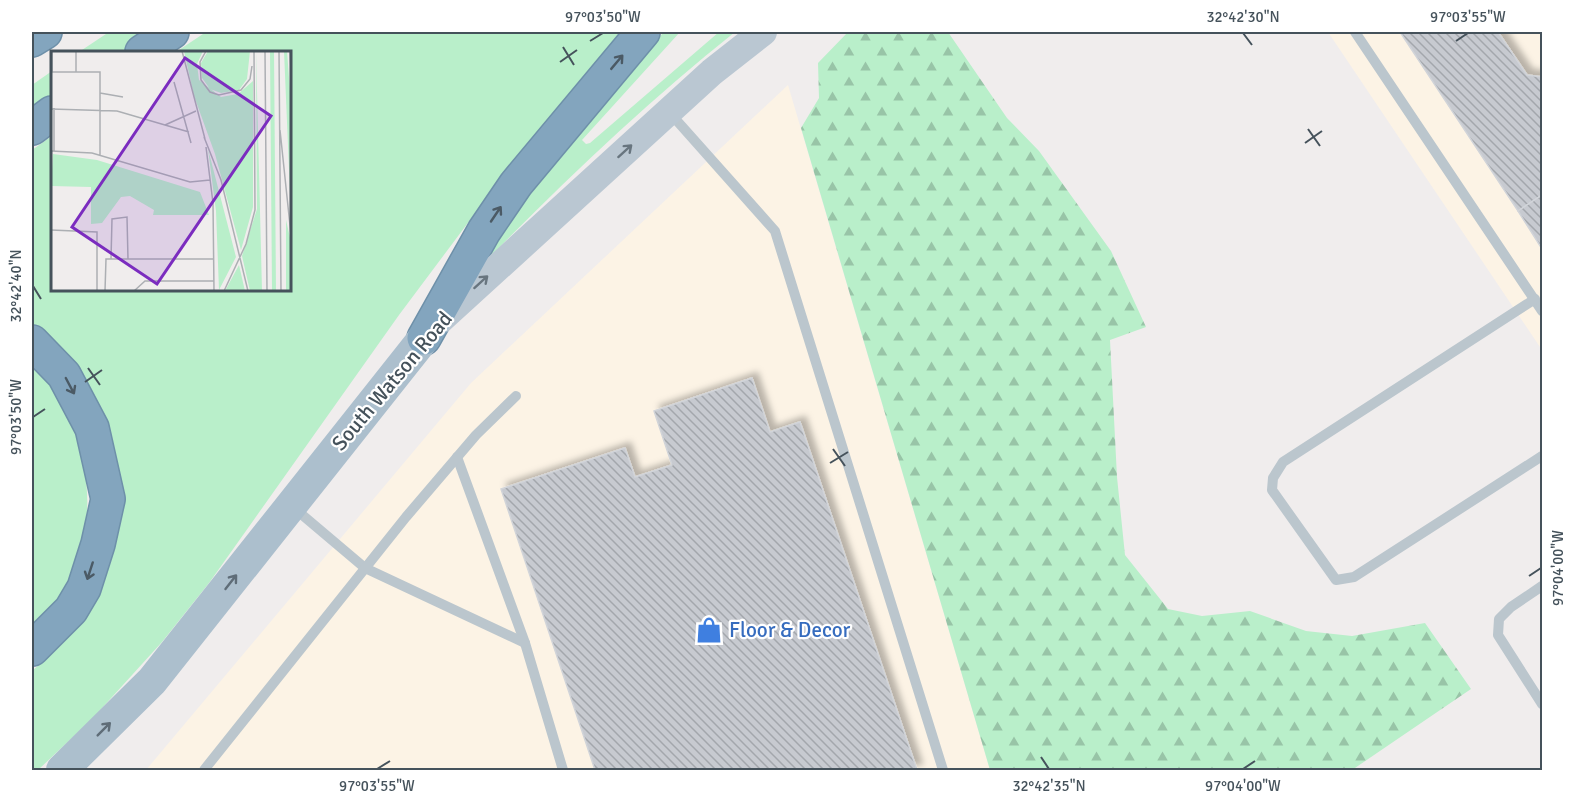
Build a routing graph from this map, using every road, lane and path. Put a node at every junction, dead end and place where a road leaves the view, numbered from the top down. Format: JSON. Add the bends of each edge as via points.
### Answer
{"nodes":[{"id":1,"x":45,"y":32,"type":"edge"},
{"id":2,"x":172,"y":32,"type":"edge"},
{"id":3,"x":643,"y":32,"type":"edge"},
{"id":4,"x":763,"y":32,"type":"edge"},
{"id":5,"x":1355,"y":32,"type":"edge"},
{"id":6,"x":32,"y":40,"type":"edge"},
{"id":7,"x":144,"y":51,"type":"edge"},
{"id":8,"x":669,"y":112,"type":"junction"},
{"id":9,"x":51,"y":114,"type":"edge"},
{"id":10,"x":32,"y":128,"type":"edge"},
{"id":11,"x":1535,"y":299,"type":"junction"},
{"id":12,"x":1542,"y":311,"type":"edge"},
{"id":13,"x":424,"y":338,"type":"junction"},
{"id":14,"x":32,"y":342,"type":"edge"},
{"id":15,"x":516,"y":396,"type":"dead end"},
{"id":16,"x":1542,"y":456,"type":"edge"},
{"id":17,"x":457,"y":457,"type":"junction"},
{"id":18,"x":291,"y":506,"type":"junction"},
{"id":19,"x":365,"y":568,"type":"junction"},
{"id":20,"x":1542,"y":586,"type":"edge"},
{"id":21,"x":525,"y":643,"type":"junction"},
{"id":22,"x":32,"y":649,"type":"edge"},
{"id":23,"x":1542,"y":704,"type":"edge"},
{"id":24,"x":63,"y":771,"type":"edge"},
{"id":25,"x":204,"y":771,"type":"edge"},
{"id":26,"x":563,"y":771,"type":"edge"},
{"id":27,"x":943,"y":771,"type":"edge"}],
"edges":[{"from":1,"to":6,"type":"highway"},
{"from":2,"to":7,"type":"highway"},
{"from":13,"to":3,"type":"highway","one_way":true,"via":[[484,231],[516,184]]},
{"from":4,"to":8,"type":"main road","name":"South Watson Road"},
{"from":5,"to":11,"type":"lane"},
{"from":13,"to":8,"type":"main road","name":"South Watson Road","one_way":true},
{"from":8,"to":27,"type":"lane","via":[[775,231]]},
{"from":9,"to":10,"type":"highway"},
{"from":11,"to":12,"type":"lane"},
{"from":11,"to":16,"type":"lane","via":[[1283,462],[1273,478],[1272,490],[1336,580],[1354,577]]},
{"from":13,"to":18,"type":"main road","name":"South Watson Road"},
{"from":14,"to":22,"type":"highway","one_way":true,"via":[[64,375],[92,428],[108,500],[84,588],[71,610]]},
{"from":15,"to":17,"type":"lane"},
{"from":17,"to":19,"type":"lane"},
{"from":17,"to":21,"type":"lane"},
{"from":18,"to":19,"type":"lane"},
{"from":24,"to":18,"type":"main road","name":"South Watson Road","one_way":true,"via":[[153,681]]},
{"from":19,"to":21,"type":"lane"},
{"from":19,"to":25,"type":"lane"},
{"from":20,"to":23,"type":"lane","via":[[1499,619],[1498,635]]},
{"from":21,"to":26,"type":"lane"}]}
